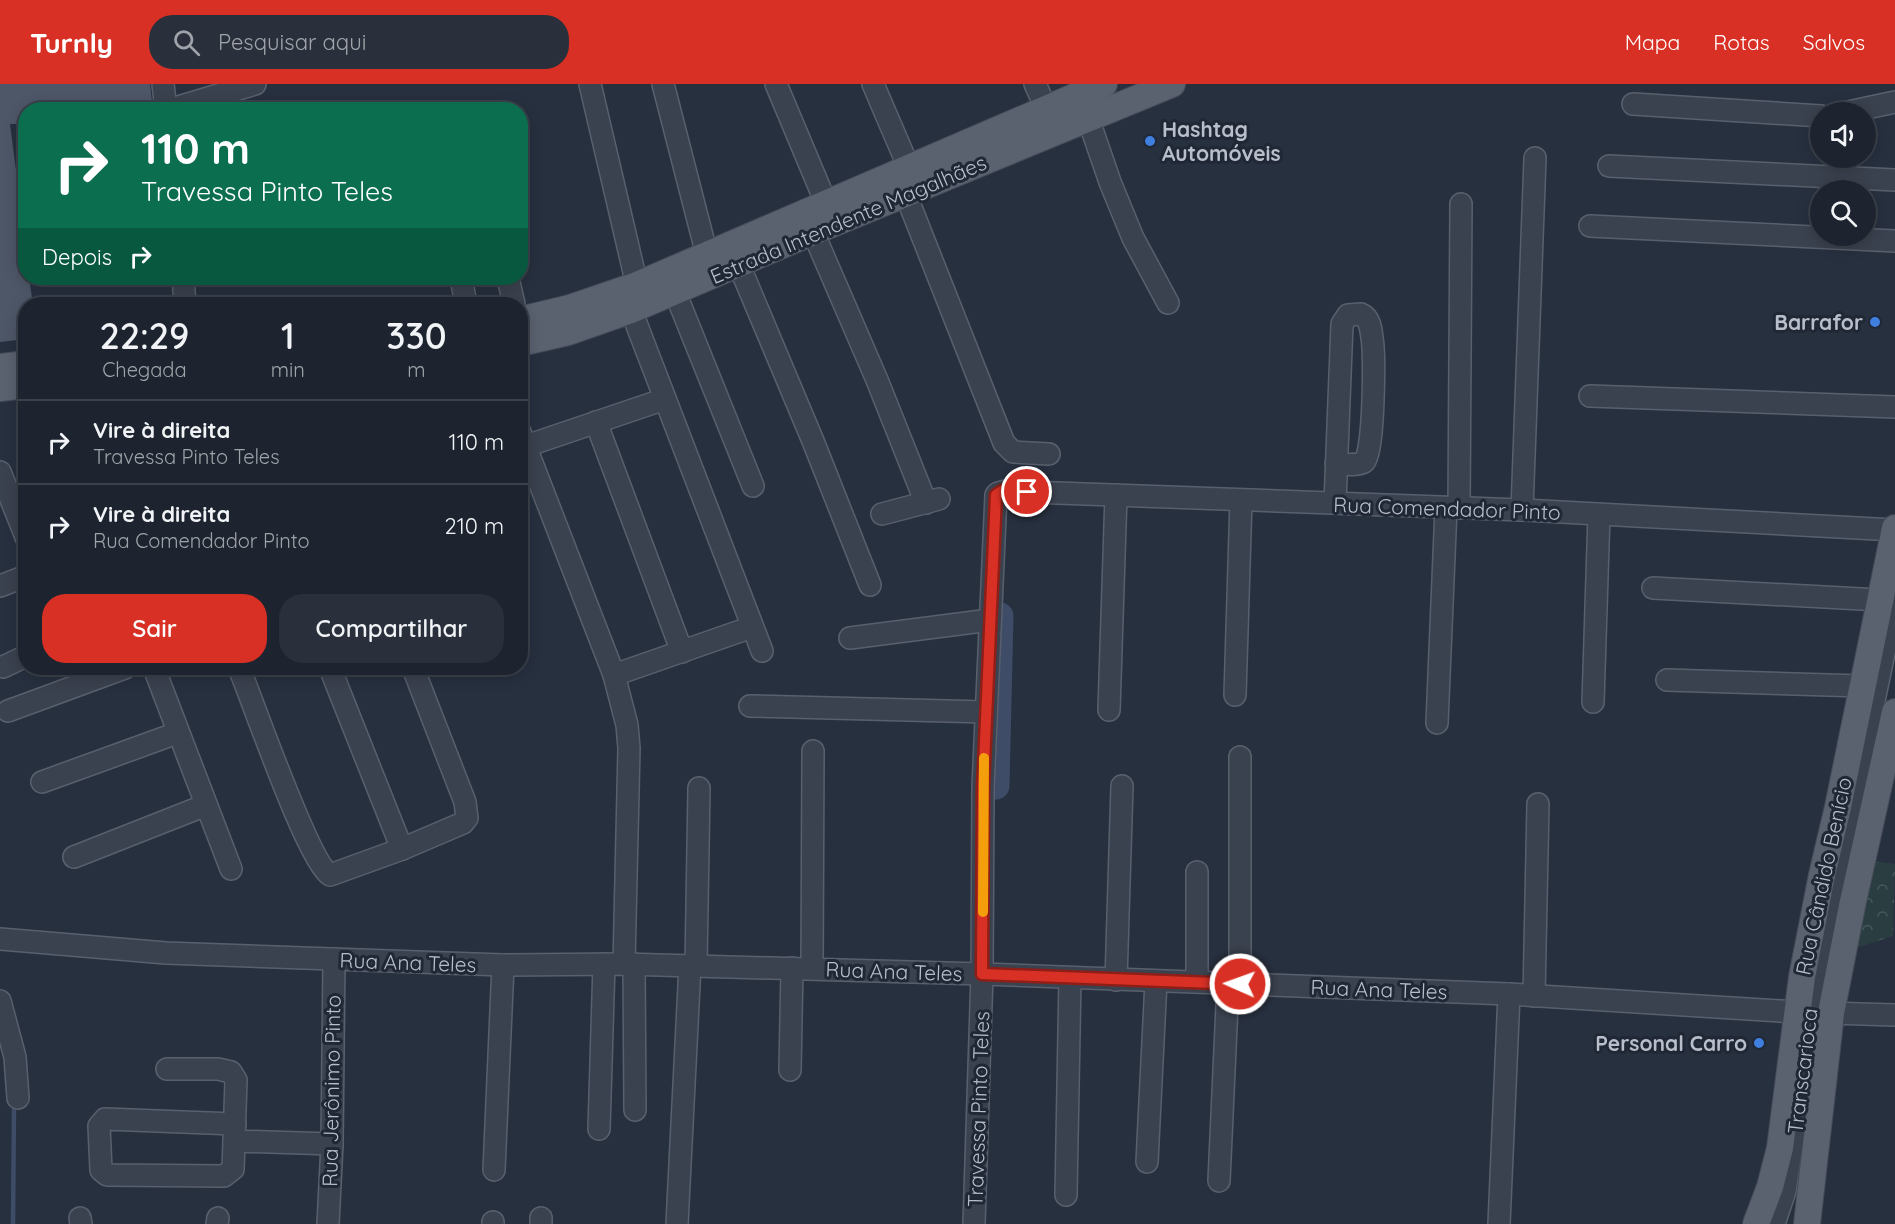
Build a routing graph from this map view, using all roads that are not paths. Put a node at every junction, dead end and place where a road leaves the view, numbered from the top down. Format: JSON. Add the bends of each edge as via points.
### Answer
{"nodes":[{"id":1,"x":163,"y":84,"type":"edge"},
{"id":2,"x":255,"y":84,"type":"edge"},
{"id":3,"x":590,"y":84,"type":"edge"},
{"id":4,"x":663,"y":84,"type":"edge"},
{"id":5,"x":776,"y":84,"type":"edge"},
{"id":6,"x":873,"y":84,"type":"edge"},
{"id":7,"x":1035,"y":84,"type":"edge"},
{"id":8,"x":1104,"y":84,"type":"edge"},
{"id":9,"x":1172,"y":84,"type":"edge"},
{"id":10,"x":166,"y":102,"type":"edge"},
{"id":11,"x":194,"y":102,"type":"edge"},
{"id":12,"x":1895,"y":102,"type":"edge"},
{"id":13,"x":1633,"y":104,"type":"dead end"},
{"id":14,"x":1876,"y":106,"type":"edge"},
{"id":15,"x":1046,"y":108,"type":"junction"},
{"id":16,"x":1810,"y":115,"type":"edge"},
{"id":17,"x":1088,"y":118,"type":"junction"},
{"id":18,"x":1535,"y":158,"type":"dead end"},
{"id":19,"x":1609,"y":166,"type":"dead end"},
{"id":20,"x":909,"y":168,"type":"junction"},
{"id":21,"x":1895,"y":180,"type":"edge"},
{"id":22,"x":906,"y":195,"type":"junction"},
{"id":23,"x":826,"y":203,"type":"junction"},
{"id":24,"x":1461,"y":204,"type":"dead end"},
{"id":25,"x":1590,"y":226,"type":"dead end"},
{"id":26,"x":813,"y":232,"type":"junction"},
{"id":27,"x":1895,"y":241,"type":"edge"},
{"id":28,"x":707,"y":255,"type":"junction"},
{"id":29,"x":739,"y":265,"type":"junction"},
{"id":30,"x":637,"y":285,"type":"junction"},
{"id":31,"x":675,"y":292,"type":"junction"},
{"id":32,"x":1168,"y":303,"type":"dead end"},
{"id":33,"x":631,"y":310,"type":"junction"},
{"id":34,"x":528,"y":318,"type":"edge"},
{"id":35,"x":528,"y":341,"type":"edge"},
{"id":36,"x":18,"y":365,"type":"edge"},
{"id":37,"x":0,"y":367,"type":"edge"},
{"id":38,"x":18,"y":386,"type":"edge"},
{"id":39,"x":0,"y":388,"type":"edge"},
{"id":40,"x":1590,"y":396,"type":"dead end"},
{"id":41,"x":665,"y":399,"type":"junction"},
{"id":42,"x":1895,"y":407,"type":"edge"},
{"id":43,"x":596,"y":422,"type":"junction"},
{"id":44,"x":528,"y":438,"type":"edge"},
{"id":45,"x":528,"y":452,"type":"edge"},
{"id":46,"x":1048,"y":454,"type":"dead end"},
{"id":47,"x":1336,"y":464,"type":"junction"},
{"id":48,"x":0,"y":472,"type":"edge"},
{"id":49,"x":753,"y":486,"type":"dead end"},
{"id":50,"x":1000,"y":492,"type":"joint"},
{"id":51,"x":1116,"y":495,"type":"junction"},
{"id":52,"x":1241,"y":500,"type":"junction"},
{"id":53,"x":5,"y":501,"type":"edge"},
{"id":54,"x":1335,"y":503,"type":"junction"},
{"id":55,"x":1452,"y":508,"type":"junction"},
{"id":56,"x":1522,"y":510,"type":"junction"},
{"id":57,"x":882,"y":514,"type":"dead end"},
{"id":58,"x":1599,"y":514,"type":"junction"},
{"id":59,"x":18,"y":523,"type":"edge"},
{"id":60,"x":1895,"y":529,"type":"edge"},
{"id":61,"x":18,"y":579,"type":"edge"},
{"id":62,"x":870,"y":585,"type":"dead end"},
{"id":63,"x":0,"y":586,"type":"edge"},
{"id":64,"x":1653,"y":588,"type":"dead end"},
{"id":65,"x":1887,"y":600,"type":"edge"},
{"id":66,"x":990,"y":620,"type":"junction"},
{"id":67,"x":752,"y":627,"type":"junction"},
{"id":68,"x":850,"y":638,"type":"dead end"},
{"id":69,"x":762,"y":651,"type":"dead end"},
{"id":70,"x":682,"y":652,"type":"junction"},
{"id":71,"x":18,"y":660,"type":"edge"},
{"id":72,"x":3,"y":667,"type":"dead end"},
{"id":73,"x":1895,"y":668,"type":"edge"},
{"id":74,"x":106,"y":675,"type":"edge"},
{"id":75,"x":156,"y":675,"type":"edge"},
{"id":76,"x":242,"y":675,"type":"edge"},
{"id":77,"x":333,"y":675,"type":"edge"},
{"id":78,"x":416,"y":675,"type":"edge"},
{"id":79,"x":614,"y":675,"type":"junction"},
{"id":80,"x":1667,"y":681,"type":"dead end"},
{"id":81,"x":1863,"y":686,"type":"junction"},
{"id":82,"x":1235,"y":695,"type":"dead end"},
{"id":83,"x":1593,"y":702,"type":"dead end"},
{"id":84,"x":750,"y":706,"type":"dead end"},
{"id":85,"x":1109,"y":710,"type":"dead end"},
{"id":86,"x":8,"y":711,"type":"dead end"},
{"id":87,"x":986,"y":712,"type":"junction"},
{"id":88,"x":1895,"y":712,"type":"edge"},
{"id":89,"x":1437,"y":723,"type":"dead end"},
{"id":90,"x":177,"y":733,"type":"junction"},
{"id":91,"x":813,"y":751,"type":"dead end"},
{"id":92,"x":1240,"y":757,"type":"dead end"},
{"id":93,"x":42,"y":782,"type":"dead end"},
{"id":94,"x":1122,"y":786,"type":"dead end"},
{"id":95,"x":699,"y":788,"type":"dead end"},
{"id":96,"x":1538,"y":804,"type":"dead end"},
{"id":97,"x":206,"y":805,"type":"junction"},
{"id":98,"x":402,"y":849,"type":"junction"},
{"id":99,"x":74,"y":857,"type":"dead end"},
{"id":100,"x":231,"y":869,"type":"dead end"},
{"id":101,"x":1197,"y":872,"type":"dead end"},
{"id":102,"x":0,"y":939,"type":"edge"},
{"id":103,"x":334,"y":959,"type":"junction"},
{"id":104,"x":621,"y":964,"type":"junction"},
{"id":105,"x":503,"y":965,"type":"junction"},
{"id":106,"x":693,"y":965,"type":"junction"},
{"id":107,"x":802,"y":968,"type":"junction"},
{"id":108,"x":982,"y":974,"type":"junction"},
{"id":109,"x":1070,"y":978,"type":"junction"},
{"id":110,"x":1116,"y":980,"type":"junction"},
{"id":111,"x":1156,"y":981,"type":"junction"},
{"id":112,"x":1197,"y":982,"type":"junction"},
{"id":113,"x":1234,"y":983,"type":"junction"},
{"id":114,"x":1509,"y":994,"type":"junction"},
{"id":115,"x":1534,"y":996,"type":"junction"},
{"id":116,"x":0,"y":1000,"type":"edge"},
{"id":117,"x":1814,"y":1013,"type":"junction"},
{"id":118,"x":1895,"y":1015,"type":"edge"},
{"id":119,"x":167,"y":1069,"type":"dead end"},
{"id":120,"x":790,"y":1070,"type":"dead end"},
{"id":121,"x":8,"y":1071,"type":"edge"},
{"id":122,"x":18,"y":1098,"type":"dead end"},
{"id":123,"x":635,"y":1110,"type":"dead end"},
{"id":124,"x":599,"y":1128,"type":"dead end"},
{"id":125,"x":234,"y":1132,"type":"junction"},
{"id":126,"x":332,"y":1144,"type":"junction"},
{"id":127,"x":1147,"y":1162,"type":"dead end"},
{"id":128,"x":494,"y":1170,"type":"dead end"},
{"id":129,"x":1219,"y":1181,"type":"dead end"},
{"id":130,"x":1066,"y":1195,"type":"dead end"},
{"id":131,"x":328,"y":1224,"type":"edge"},
{"id":132,"x":676,"y":1224,"type":"edge"},
{"id":133,"x":974,"y":1224,"type":"edge"},
{"id":134,"x":1499,"y":1224,"type":"edge"},
{"id":135,"x":1756,"y":1224,"type":"edge"},
{"id":136,"x":1774,"y":1224,"type":"edge"},
{"id":137,"x":1795,"y":1224,"type":"edge"},
{"id":138,"x":1808,"y":1224,"type":"edge"}],
"edges":[{"from":1,"to":10,"type":"street"},
{"from":2,"to":11,"type":"street"},
{"from":3,"to":30,"type":"street"},
{"from":4,"to":28,"type":"street"},
{"from":5,"to":23,"type":"street"},
{"from":6,"to":20,"type":"street"},
{"from":7,"to":15,"type":"street"},
{"from":8,"to":15,"type":"main road","name":"Estrada Intendente Magalhães"},
{"from":9,"to":17,"type":"main road","name":"Estrada Intendente Magalhães"},
{"from":12,"to":14,"type":"street"},
{"from":13,"to":16,"type":"street"},
{"from":15,"to":20,"type":"main road","name":"Estrada Intendente Magalhães"},
{"from":17,"to":22,"type":"main road","name":"Estrada Intendente Magalhães"},
{"from":17,"to":32,"type":"street","via":[[1133,238]]},
{"from":18,"to":56,"type":"street"},
{"from":19,"to":21,"type":"street"},
{"from":20,"to":23,"type":"main road","name":"Estrada Intendente Magalhães"},
{"from":22,"to":26,"type":"main road","name":"Estrada Intendente Magalhães"},
{"from":22,"to":46,"type":"street","via":[[1004,443],[1012,452]]},
{"from":23,"to":28,"type":"main road","name":"Estrada Intendente Magalhães"},
{"from":24,"to":55,"type":"street"},
{"from":25,"to":27,"type":"street"},
{"from":26,"to":29,"type":"main road","name":"Estrada Intendente Magalhães"},
{"from":26,"to":57,"type":"street","via":[[932,501]]},
{"from":28,"to":30,"type":"main road","name":"Estrada Intendente Magalhães"},
{"from":29,"to":31,"type":"main road","name":"Estrada Intendente Magalhães"},
{"from":29,"to":62,"type":"street"},
{"from":30,"to":34,"type":"main road","name":"Estrada Intendente Magalhães"},
{"from":31,"to":33,"type":"main road","name":"Estrada Intendente Magalhães"},
{"from":31,"to":49,"type":"street"},
{"from":33,"to":35,"type":"main road","name":"Estrada Intendente Magalhães","via":[[568,333]]},
{"from":33,"to":41,"type":"street"},
{"from":36,"to":37,"type":"main road"},
{"from":38,"to":39,"type":"main road"},
{"from":40,"to":42,"type":"street"},
{"from":41,"to":43,"type":"street"},
{"from":41,"to":67,"type":"street"},
{"from":43,"to":44,"type":"street"},
{"from":43,"to":70,"type":"street"},
{"from":45,"to":79,"type":"street"},
{"from":47,"to":47,"type":"street","via":[[1361,463],[1367,459],[1370,448],[1372,338],[1369,321],[1362,314],[1348,315],[1342,324]]},
{"from":47,"to":54,"type":"street"},
{"from":48,"to":53,"type":"street"},
{"from":50,"to":51,"type":"street","name":"Rua Comendador Pinto"},
{"from":50,"to":66,"type":"street","name":"Travessa Pinto Teles","via":[[996,495]]},
{"from":51,"to":52,"type":"street","name":"Rua Comendador Pinto"},
{"from":51,"to":85,"type":"street"},
{"from":52,"to":54,"type":"street","name":"Rua Comendador Pinto"},
{"from":52,"to":82,"type":"street"},
{"from":53,"to":59,"type":"street"},
{"from":54,"to":55,"type":"street","name":"Rua Comendador Pinto"},
{"from":55,"to":56,"type":"street","name":"Rua Comendador Pinto"},
{"from":55,"to":89,"type":"street"},
{"from":56,"to":58,"type":"street","name":"Rua Comendador Pinto"},
{"from":58,"to":60,"type":"street","name":"Rua Comendador Pinto"},
{"from":58,"to":83,"type":"street"},
{"from":60,"to":65,"type":"main road","name":"Rua Cândido Benício"},
{"from":61,"to":63,"type":"street"},
{"from":64,"to":65,"type":"street"},
{"from":65,"to":81,"type":"main road","name":"Rua Cândido Benício"},
{"from":65,"to":117,"type":"street","name":"Transcarioca"},
{"from":66,"to":68,"type":"street"},
{"from":66,"to":87,"type":"street","name":"Travessa Pinto Teles"},
{"from":67,"to":69,"type":"street"},
{"from":67,"to":70,"type":"street"},
{"from":70,"to":79,"type":"street"},
{"from":71,"to":72,"type":"street"},
{"from":73,"to":117,"type":"street","name":"Transcarioca"},
{"from":74,"to":86,"type":"street"},
{"from":75,"to":90,"type":"street"},
{"from":76,"to":98,"type":"street","via":[[305,836],[326,873],[333,875]]},
{"from":77,"to":98,"type":"street"},
{"from":78,"to":98,"type":"street","via":[[465,802],[467,818]]},
{"from":79,"to":104,"type":"street","via":[[629,748]]},
{"from":80,"to":81,"type":"street"},
{"from":81,"to":117,"type":"main road","name":"Rua Cândido Benício","via":[[1821,875]]},
{"from":84,"to":87,"type":"street"},
{"from":87,"to":108,"type":"street","name":"Travessa Pinto Teles"},
{"from":88,"to":117,"type":"main road","name":"Rua Cândido Benício","via":[[1852,906]]},
{"from":90,"to":93,"type":"street"},
{"from":90,"to":97,"type":"street"},
{"from":91,"to":107,"type":"street"},
{"from":92,"to":113,"type":"street"},
{"from":94,"to":110,"type":"street"},
{"from":95,"to":106,"type":"street"},
{"from":96,"to":115,"type":"street"},
{"from":97,"to":99,"type":"street"},
{"from":97,"to":100,"type":"street"},
{"from":101,"to":112,"type":"street"},
{"from":102,"to":103,"type":"street","name":"Rua Ana Teles","via":[[166,953]]},
{"from":103,"to":105,"type":"street","name":"Rua Ana Teles"},
{"from":103,"to":126,"type":"street","name":"Rua Jerônimo Pinto"},
{"from":104,"to":105,"type":"street","name":"Rua Ana Teles"},
{"from":104,"to":106,"type":"street","name":"Rua Ana Teles"},
{"from":104,"to":123,"type":"street"},
{"from":104,"to":124,"type":"street"},
{"from":105,"to":128,"type":"street"},
{"from":106,"to":107,"type":"street","name":"Rua Ana Teles"},
{"from":106,"to":132,"type":"street"},
{"from":107,"to":108,"type":"street","name":"Rua Ana Teles"},
{"from":107,"to":120,"type":"street"},
{"from":108,"to":109,"type":"street","name":"Rua Ana Teles"},
{"from":108,"to":133,"type":"street","name":"Travessa Pinto Teles"},
{"from":109,"to":110,"type":"street","name":"Rua Ana Teles"},
{"from":109,"to":130,"type":"street"},
{"from":110,"to":111,"type":"street","name":"Rua Ana Teles"},
{"from":111,"to":112,"type":"street","name":"Rua Ana Teles"},
{"from":111,"to":127,"type":"street"},
{"from":112,"to":113,"type":"street","name":"Rua Ana Teles"},
{"from":113,"to":114,"type":"street","name":"Rua Ana Teles"},
{"from":113,"to":129,"type":"street"},
{"from":114,"to":115,"type":"street","name":"Rua Ana Teles"},
{"from":114,"to":134,"type":"street"},
{"from":115,"to":117,"type":"street","name":"Rua Ana Teles"},
{"from":116,"to":121,"type":"street"},
{"from":117,"to":118,"type":"street","name":"Rua Ana Teles"},
{"from":117,"to":135,"type":"main road","name":"Rua Cândido Benício","via":[[1770,1187]]},
{"from":117,"to":136,"type":"street","name":"Transcarioca","via":[[1785,1191]]},
{"from":117,"to":137,"type":"street","name":"Transcarioca"},
{"from":117,"to":138,"type":"main road","name":"Rua Cândido Benício"},
{"from":119,"to":125,"type":"street","via":[[231,1072],[236,1080]]},
{"from":121,"to":122,"type":"street"},
{"from":125,"to":125,"type":"street","via":[[233,1169],[228,1175],[107,1175],[101,1170],[99,1126],[105,1119]]},
{"from":125,"to":126,"type":"street"},
{"from":126,"to":131,"type":"street","name":"Rua Jerônimo Pinto"}]}
